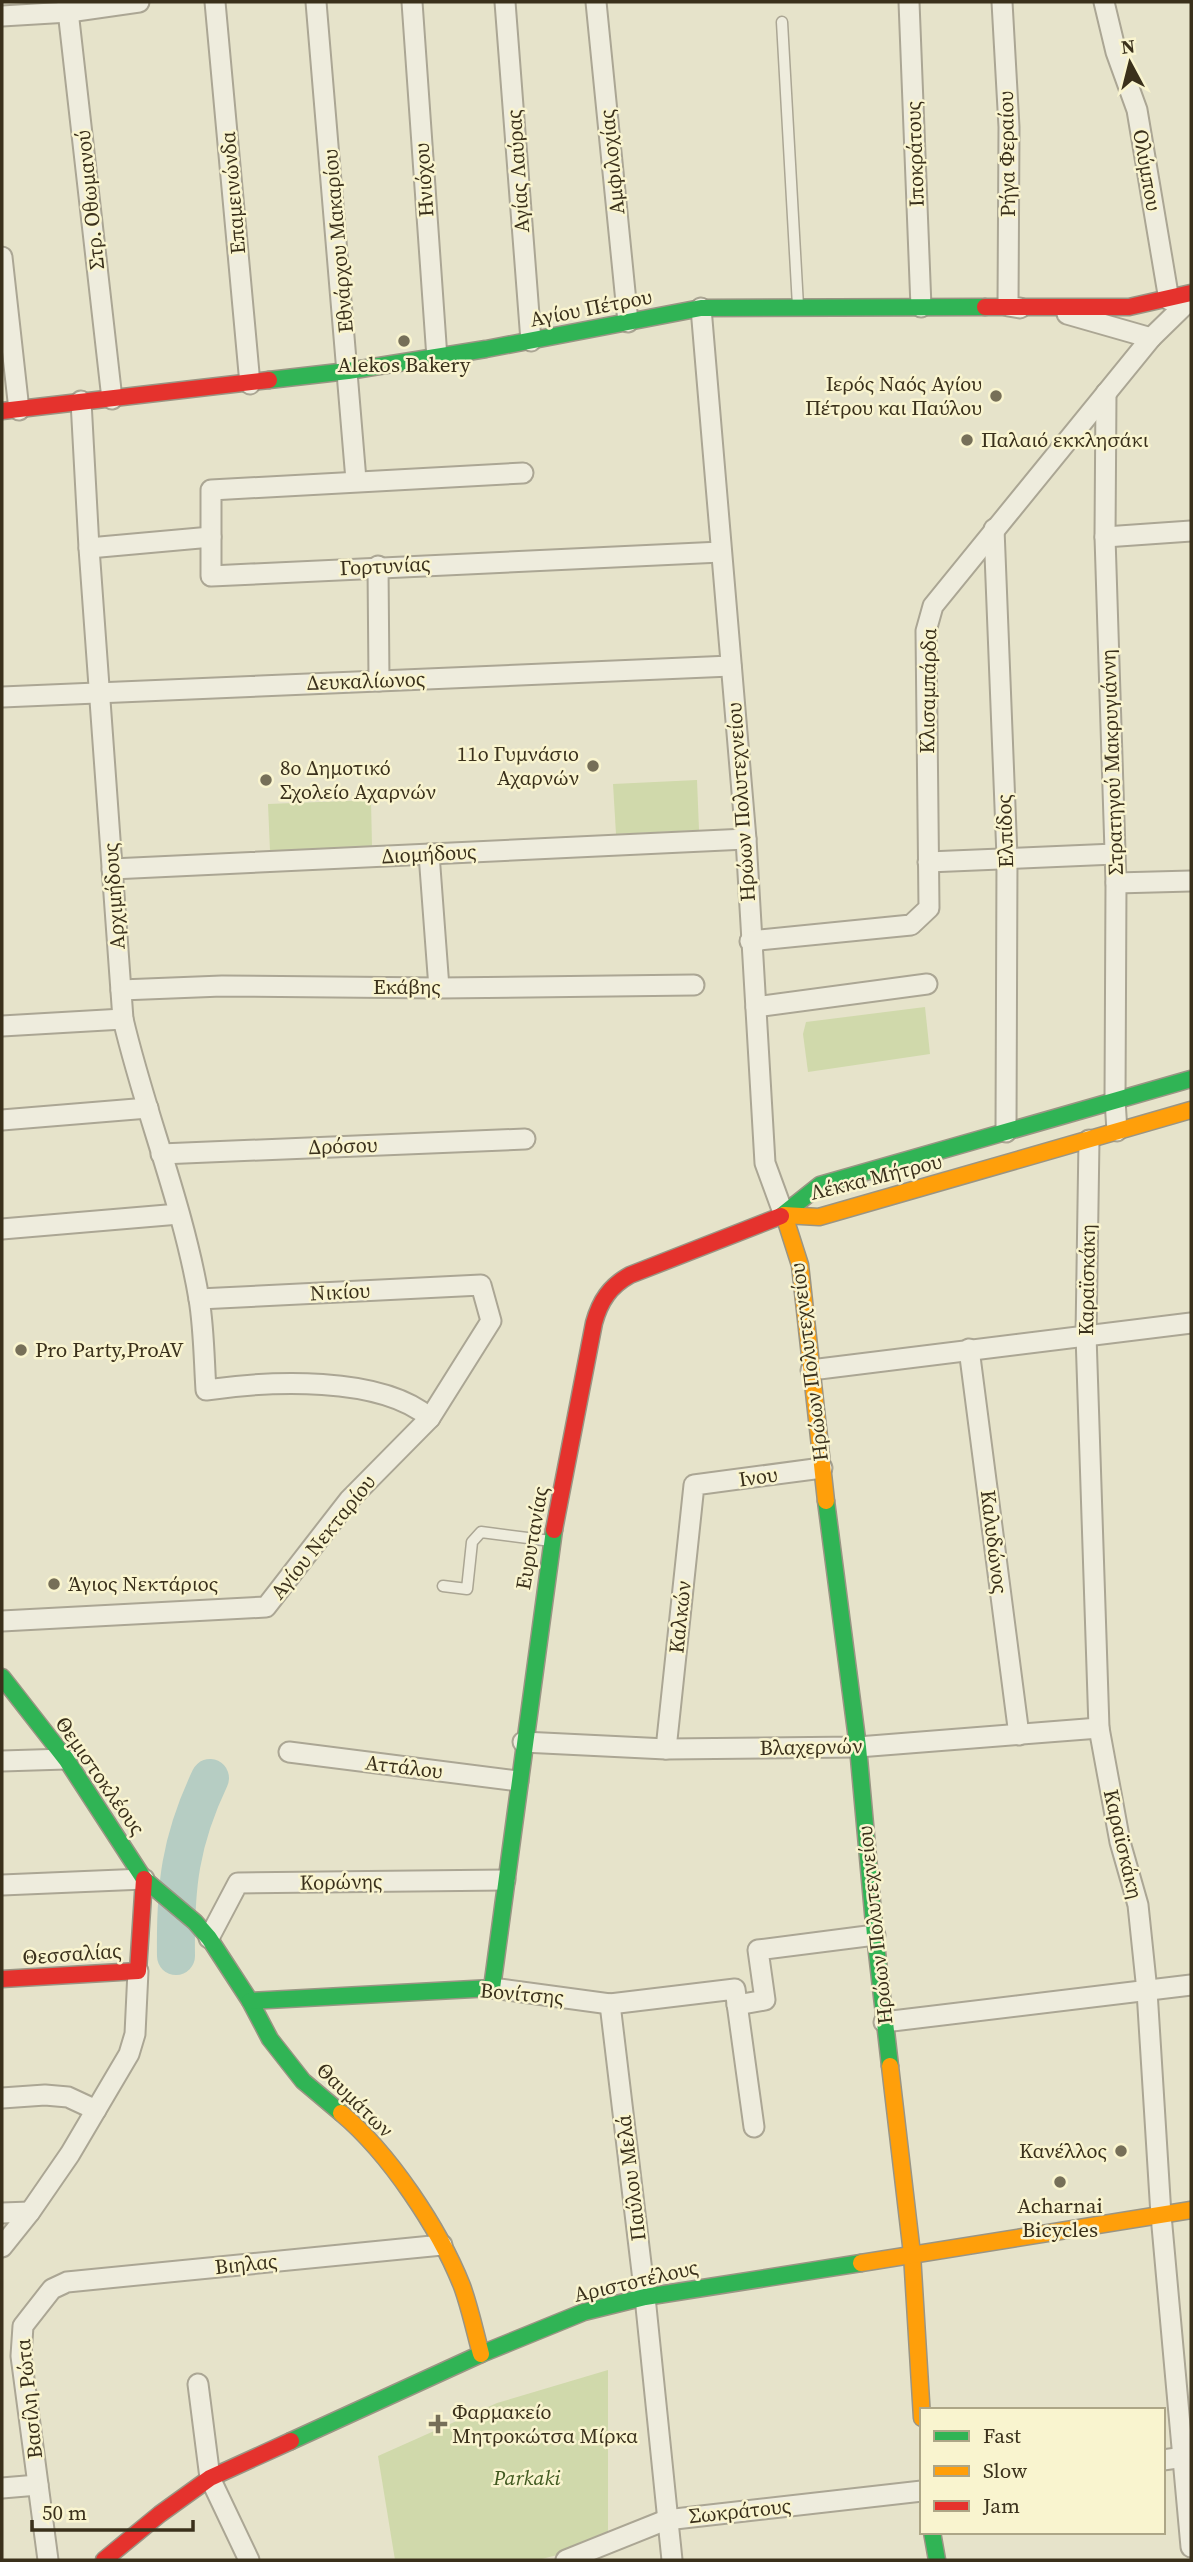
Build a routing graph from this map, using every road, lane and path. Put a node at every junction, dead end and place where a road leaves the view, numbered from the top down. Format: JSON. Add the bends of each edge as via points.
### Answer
{"nodes":[{"id":1,"x":139,"y":2,"type":"edge"},
{"id":2,"x":215,"y":2,"type":"edge"},
{"id":3,"x":316,"y":2,"type":"edge"},
{"id":4,"x":412,"y":2,"type":"edge"},
{"id":5,"x":505,"y":2,"type":"edge"},
{"id":6,"x":596,"y":2,"type":"edge"},
{"id":7,"x":909,"y":2,"type":"edge"},
{"id":8,"x":1002,"y":2,"type":"edge"},
{"id":9,"x":1104,"y":2,"type":"edge"},
{"id":10,"x":68,"y":7,"type":"edge"},
{"id":11,"x":2,"y":16,"type":"edge"},
{"id":12,"x":782,"y":22,"type":"dead end"},
{"id":13,"x":2,"y":257,"type":"edge"},
{"id":14,"x":1191,"y":293,"type":"edge"},
{"id":15,"x":1191,"y":299,"type":"edge"},
{"id":16,"x":1169,"y":300,"type":"junction"},
{"id":17,"x":1008,"y":306,"type":"junction"},
{"id":18,"x":921,"y":307,"type":"junction"},
{"id":19,"x":701,"y":308,"type":"junction"},
{"id":20,"x":799,"y":310,"type":"junction"},
{"id":21,"x":628,"y":322,"type":"junction"},
{"id":22,"x":1151,"y":338,"type":"junction"},
{"id":23,"x":531,"y":341,"type":"junction"},
{"id":24,"x":437,"y":358,"type":"junction"},
{"id":25,"x":348,"y":372,"type":"junction"},
{"id":26,"x":250,"y":383,"type":"junction"},
{"id":27,"x":1106,"y":393,"type":"junction"},
{"id":28,"x":113,"y":399,"type":"junction"},
{"id":29,"x":81,"y":401,"type":"junction"},
{"id":30,"x":10,"y":411,"type":"edge"},
{"id":31,"x":523,"y":473,"type":"dead end"},
{"id":32,"x":356,"y":480,"type":"junction"},
{"id":33,"x":994,"y":529,"type":"junction"},
{"id":34,"x":1191,"y":531,"type":"edge"},
{"id":35,"x":211,"y":537,"type":"junction"},
{"id":36,"x":1105,"y":537,"type":"junction"},
{"id":37,"x":89,"y":548,"type":"junction"},
{"id":38,"x":721,"y":552,"type":"junction"},
{"id":39,"x":378,"y":566,"type":"junction"},
{"id":40,"x":731,"y":666,"type":"junction"},
{"id":41,"x":379,"y":681,"type":"junction"},
{"id":42,"x":100,"y":693,"type":"junction"},
{"id":43,"x":2,"y":697,"type":"edge"},
{"id":44,"x":746,"y":839,"type":"junction"},
{"id":45,"x":429,"y":854,"type":"junction"},
{"id":46,"x":1115,"y":854,"type":"junction"},
{"id":47,"x":1007,"y":857,"type":"junction"},
{"id":48,"x":928,"y":862,"type":"junction"},
{"id":49,"x":112,"y":869,"type":"junction"},
{"id":50,"x":1191,"y":881,"type":"edge"},
{"id":51,"x":1116,"y":883,"type":"junction"},
{"id":52,"x":750,"y":941,"type":"junction"},
{"id":53,"x":927,"y":984,"type":"dead end"},
{"id":54,"x":695,"y":985,"type":"dead end"},
{"id":55,"x":439,"y":988,"type":"junction"},
{"id":56,"x":121,"y":990,"type":"junction"},
{"id":57,"x":756,"y":1007,"type":"junction"},
{"id":58,"x":123,"y":1019,"type":"junction"},
{"id":59,"x":2,"y":1026,"type":"edge"},
{"id":60,"x":1191,"y":1079,"type":"edge"},
{"id":61,"x":1115,"y":1100,"type":"junction"},
{"id":62,"x":148,"y":1108,"type":"junction"},
{"id":63,"x":1191,"y":1110,"type":"edge"},
{"id":64,"x":2,"y":1120,"type":"edge"},
{"id":65,"x":1117,"y":1131,"type":"junction"},
{"id":66,"x":1006,"y":1132,"type":"junction"},
{"id":67,"x":525,"y":1139,"type":"dead end"},
{"id":68,"x":1089,"y":1140,"type":"junction"},
{"id":69,"x":161,"y":1154,"type":"junction"},
{"id":70,"x":179,"y":1214,"type":"junction"},
{"id":71,"x":784,"y":1215,"type":"junction"},
{"id":72,"x":2,"y":1229,"type":"edge"},
{"id":73,"x":481,"y":1284,"type":"joint"},
{"id":74,"x":199,"y":1299,"type":"junction"},
{"id":75,"x":1191,"y":1323,"type":"edge"},
{"id":76,"x":1086,"y":1335,"type":"junction"},
{"id":77,"x":969,"y":1349,"type":"junction"},
{"id":78,"x":811,"y":1370,"type":"junction"},
{"id":79,"x":430,"y":1418,"type":"junction"},
{"id":80,"x":822,"y":1468,"type":"junction"},
{"id":81,"x":694,"y":1485,"type":"joint"},
{"id":82,"x":552,"y":1541,"type":"junction"},
{"id":83,"x":443,"y":1586,"type":"dead end"},
{"id":84,"x":2,"y":1621,"type":"edge"},
{"id":85,"x":2,"y":1677,"type":"edge"},
{"id":86,"x":1099,"y":1728,"type":"junction"},
{"id":87,"x":1019,"y":1735,"type":"junction"},
{"id":88,"x":523,"y":1742,"type":"junction"},
{"id":89,"x":858,"y":1746,"type":"junction"},
{"id":90,"x":666,"y":1749,"type":"junction"},
{"id":91,"x":289,"y":1752,"type":"dead end"},
{"id":92,"x":66,"y":1759,"type":"junction"},
{"id":93,"x":2,"y":1761,"type":"edge"},
{"id":94,"x":518,"y":1782,"type":"junction"},
{"id":95,"x":144,"y":1879,"type":"junction"},
{"id":96,"x":505,"y":1880,"type":"junction"},
{"id":97,"x":2,"y":1885,"type":"edge"},
{"id":98,"x":165,"y":1897,"type":"joint"},
{"id":99,"x":874,"y":1935,"type":"junction"},
{"id":100,"x":209,"y":1938,"type":"junction"},
{"id":101,"x":138,"y":1970,"type":"junction"},
{"id":102,"x":2,"y":1979,"type":"edge"},
{"id":103,"x":1191,"y":1985,"type":"edge"},
{"id":104,"x":492,"y":1988,"type":"junction"},
{"id":105,"x":1147,"y":1991,"type":"junction"},
{"id":106,"x":250,"y":2001,"type":"junction"},
{"id":107,"x":610,"y":2004,"type":"junction"},
{"id":108,"x":737,"y":2005,"type":"junction"},
{"id":109,"x":884,"y":2022,"type":"junction"},
{"id":110,"x":2,"y":2098,"type":"edge"},
{"id":111,"x":96,"y":2110,"type":"junction"},
{"id":112,"x":754,"y":2127,"type":"dead end"},
{"id":113,"x":1191,"y":2210,"type":"edge"},
{"id":114,"x":30,"y":2212,"type":"junction"},
{"id":115,"x":2,"y":2213,"type":"edge"},
{"id":116,"x":1161,"y":2215,"type":"junction"},
{"id":117,"x":442,"y":2245,"type":"junction"},
{"id":118,"x":2,"y":2247,"type":"edge"},
{"id":119,"x":912,"y":2254,"type":"junction"},
{"id":120,"x":52,"y":2289,"type":"joint"},
{"id":121,"x":645,"y":2297,"type":"junction"},
{"id":122,"x":481,"y":2354,"type":"junction"},
{"id":123,"x":198,"y":2384,"type":"dead end"},
{"id":124,"x":921,"y":2408,"type":"edge"},
{"id":125,"x":1188,"y":2456,"type":"edge"},
{"id":126,"x":1165,"y":2460,"type":"edge"},
{"id":127,"x":210,"y":2478,"type":"junction"},
{"id":128,"x":38,"y":2485,"type":"junction"},
{"id":129,"x":2,"y":2488,"type":"edge"},
{"id":130,"x":920,"y":2491,"type":"edge"},
{"id":131,"x":666,"y":2519,"type":"junction"},
{"id":132,"x":932,"y":2534,"type":"edge"},
{"id":133,"x":1191,"y":2547,"type":"edge"},
{"id":134,"x":48,"y":2560,"type":"edge"},
{"id":135,"x":104,"y":2560,"type":"edge"},
{"id":136,"x":249,"y":2560,"type":"edge"},
{"id":137,"x":566,"y":2560,"type":"edge"},
{"id":138,"x":671,"y":2560,"type":"edge"},
{"id":139,"x":937,"y":2560,"type":"edge"}],
"edges":[{"from":1,"to":10,"type":"street"},
{"from":2,"to":26,"type":"street","name":"Επαμεινώνδα"},
{"from":3,"to":25,"type":"street","name":"Εθνάρχου Μακαρίου"},
{"from":4,"to":24,"type":"street","name":"Ηνιόχου"},
{"from":5,"to":23,"type":"street","name":"Αγίας Λαύρας"},
{"from":6,"to":21,"type":"street","name":"Αμφιλοχίας"},
{"from":7,"to":18,"type":"street","name":"Ιποκράτους"},
{"from":8,"to":17,"type":"street","name":"Ρήγα Φεραίου","via":[[1009,127]]},
{"from":9,"to":16,"type":"street","name":"Ολύμπου","via":[[1137,110]]},
{"from":10,"to":11,"type":"street"},
{"from":10,"to":28,"type":"street","name":"Στρ. Οθωμανού"},
{"from":12,"to":20,"type":"lane"},
{"from":13,"to":30,"type":"street"},
{"from":14,"to":16,"type":"street","name":"Αγίου Πέτρου"},
{"from":15,"to":22,"type":"street","name":"Κλισαμπάρδα"},
{"from":16,"to":17,"type":"street","name":"Αγίου Πέτρου","via":[[1129,307]]},
{"from":17,"to":18,"type":"street","name":"Αγίου Πέτρου"},
{"from":17,"to":22,"type":"street","via":[[1056,311]]},
{"from":18,"to":20,"type":"street","name":"Αγίου Πέτρου"},
{"from":19,"to":20,"type":"street","name":"Αγίου Πέτρου"},
{"from":19,"to":21,"type":"street","name":"Αγίου Πέτρου"},
{"from":19,"to":38,"type":"street","name":"Ηρώων Πολυτεχνείου"},
{"from":21,"to":23,"type":"street","name":"Αγίου Πέτρου"},
{"from":22,"to":27,"type":"street","name":"Κλισαμπάρδα"},
{"from":23,"to":24,"type":"street","name":"Αγίου Πέτρου"},
{"from":24,"to":25,"type":"street","name":"Αγίου Πέτρου"},
{"from":25,"to":26,"type":"street","name":"Αγίου Πέτρου"},
{"from":25,"to":32,"type":"street","name":"Εθνάρχου Μακαρίου"},
{"from":26,"to":28,"type":"street","name":"Αγίου Πέτρου"},
{"from":27,"to":33,"type":"street","name":"Κλισαμπάρδα"},
{"from":27,"to":36,"type":"street","name":"Στρατηγού Μακρυγιάννη"},
{"from":28,"to":29,"type":"street","name":"Αγίου Πέτρου"},
{"from":29,"to":30,"type":"street","name":"Αγίου Πέτρου"},
{"from":29,"to":37,"type":"street","name":"Αρχιμήδους"},
{"from":31,"to":32,"type":"street"},
{"from":32,"to":35,"type":"street","via":[[211,490]]},
{"from":33,"to":47,"type":"street","name":"Ελπίδος"},
{"from":33,"to":48,"type":"street","name":"Κλισαμπάρδα","via":[[933,606],[926,631]]},
{"from":34,"to":36,"type":"street"},
{"from":35,"to":37,"type":"street"},
{"from":35,"to":39,"type":"street","name":"Γορτυνίας","via":[[211,576]]},
{"from":36,"to":46,"type":"street","name":"Στρατηγού Μακρυγιάννη"},
{"from":37,"to":42,"type":"street","name":"Αρχιμήδους"},
{"from":38,"to":39,"type":"street","name":"Γορτυνίας"},
{"from":38,"to":40,"type":"street","name":"Ηρώων Πολυτεχνείου"},
{"from":39,"to":41,"type":"street"},
{"from":40,"to":41,"type":"street","name":"Δευκαλίωνος"},
{"from":40,"to":44,"type":"street","name":"Ηρώων Πολυτεχνείου"},
{"from":41,"to":42,"type":"street","name":"Δευκαλίωνος"},
{"from":42,"to":43,"type":"street","name":"Δευκαλίωνος"},
{"from":42,"to":49,"type":"street","name":"Αρχιμήδους"},
{"from":44,"to":45,"type":"street","name":"Διομήδους"},
{"from":44,"to":52,"type":"street","name":"Ηρώων Πολυτεχνείου"},
{"from":45,"to":49,"type":"street","name":"Διομήδους"},
{"from":45,"to":55,"type":"street"},
{"from":46,"to":47,"type":"street"},
{"from":46,"to":51,"type":"street","name":"Στρατηγού Μακρυγιάννη"},
{"from":47,"to":48,"type":"street"},
{"from":47,"to":66,"type":"street","name":"Ελπίδος"},
{"from":48,"to":52,"type":"street","name":"Κλισαμπάρδα","via":[[929,908],[911,925]]},
{"from":49,"to":56,"type":"street","name":"Αρχιμήδους"},
{"from":50,"to":51,"type":"street"},
{"from":51,"to":61,"type":"street","name":"Στρατηγού Μακρυγιάννη"},
{"from":52,"to":57,"type":"street","name":"Ηρώων Πολυτεχνείου"},
{"from":53,"to":57,"type":"street"},
{"from":54,"to":55,"type":"street","name":"Εκάβης"},
{"from":55,"to":56,"type":"street","name":"Εκάβης"},
{"from":56,"to":58,"type":"street","name":"Αρχιμήδους"},
{"from":57,"to":71,"type":"street","name":"Ηρώων Πολυτεχνείου","via":[[765,1163]]},
{"from":58,"to":59,"type":"street"},
{"from":58,"to":62,"type":"street","name":"Αρχιμήδους"},
{"from":60,"to":61,"type":"street","name":"Λέκκα Μήτρου"},
{"from":61,"to":65,"type":"street","name":"Στρατηγού Μακρυγιάννη"},
{"from":61,"to":66,"type":"street","name":"Λέκκα Μήτρου"},
{"from":62,"to":64,"type":"street"},
{"from":62,"to":69,"type":"street","name":"Αρχιμήδους"},
{"from":63,"to":65,"type":"street","name":"Λέκκα Μήτρου"},
{"from":65,"to":68,"type":"street","name":"Λέκκα Μήτρου"},
{"from":66,"to":71,"type":"street","name":"Λέκκα Μήτρου","via":[[820,1185]]},
{"from":67,"to":69,"type":"street","name":"Δρόσου"},
{"from":68,"to":71,"type":"street","name":"Λέκκα Μήτρου","via":[[819,1217]]},
{"from":68,"to":76,"type":"street","name":"Καραϊσκάκη"},
{"from":69,"to":70,"type":"street","name":"Αρχιμήδους"},
{"from":70,"to":72,"type":"street"},
{"from":70,"to":74,"type":"street","name":"Αρχιμήδους"},
{"from":71,"to":78,"type":"street","name":"Ηρώων Πολυτεχνείου","via":[[800,1265]]},
{"from":71,"to":82,"type":"street","name":"Ευρυτανίας","via":[[630,1275],[603,1296]]},
{"from":73,"to":74,"type":"street","name":"Νικίου"},
{"from":73,"to":79,"type":"street","name":"Αγίου Νεκταρίου","via":[[491,1321]]},
{"from":74,"to":79,"type":"street","name":"Αρχιμήδους","via":[[206,1390],[271,1383],[331,1384],[393,1399]]},
{"from":75,"to":76,"type":"street"},
{"from":76,"to":77,"type":"street"},
{"from":76,"to":86,"type":"street","name":"Καραϊσκάκη"},
{"from":77,"to":78,"type":"street"},
{"from":77,"to":87,"type":"street","name":"Καλυδώνος"},
{"from":78,"to":80,"type":"street","name":"Ηρώων Πολυτεχνείου"},
{"from":79,"to":84,"type":"street","name":"Αγίου Νεκταρίου","via":[[349,1500],[266,1607]]},
{"from":80,"to":81,"type":"street","name":"Ινου"},
{"from":80,"to":89,"type":"street","name":"Ηρώων Πολυτεχνείου"},
{"from":81,"to":90,"type":"street","name":"Καλκών"},
{"from":82,"to":83,"type":"lane","via":[[481,1532],[472,1542],[467,1589]]},
{"from":82,"to":88,"type":"street","name":"Ευρυτανίας"},
{"from":85,"to":92,"type":"street","name":"Θεμιστοκλέους"},
{"from":86,"to":87,"type":"street","name":"Βλαχερνών"},
{"from":86,"to":105,"type":"street","name":"Καραϊσκάκη","via":[[1120,1842],[1138,1905]]},
{"from":87,"to":89,"type":"street","name":"Βλαχερνών"},
{"from":88,"to":90,"type":"street","name":"Βλαχερνών"},
{"from":88,"to":94,"type":"street","name":"Ευρυτανίας"},
{"from":89,"to":90,"type":"street","name":"Βλαχερνών"},
{"from":89,"to":99,"type":"street","name":"Ηρώων Πολυτεχνείου"},
{"from":91,"to":94,"type":"street","name":"Αττάλου"},
{"from":92,"to":93,"type":"street"},
{"from":92,"to":95,"type":"street","name":"Θεμιστοκλέους"},
{"from":94,"to":96,"type":"street","name":"Ευρυτανίας"},
{"from":95,"to":97,"type":"street"},
{"from":95,"to":98,"type":"street","name":"Θεμιστοκλέους"},
{"from":95,"to":101,"type":"street","name":"Θεσσαλίας"},
{"from":96,"to":100,"type":"street","name":"Κορώνης","via":[[238,1883]]},
{"from":96,"to":104,"type":"street","name":"Ευρυτανίας"},
{"from":98,"to":100,"type":"street","name":"Θαυμάτων"},
{"from":99,"to":108,"type":"street","via":[[758,1950],[765,2000]]},
{"from":99,"to":109,"type":"street","name":"Ηρώων Πολυτεχνείου"},
{"from":100,"to":106,"type":"street","name":"Θαυμάτων"},
{"from":101,"to":102,"type":"street","name":"Θεσσαλίας"},
{"from":101,"to":111,"type":"street","via":[[135,2034],[129,2054]]},
{"from":103,"to":105,"type":"street"},
{"from":104,"to":106,"type":"street","name":"Βονίτσης"},
{"from":104,"to":107,"type":"street","name":"Βονίτσης"},
{"from":105,"to":109,"type":"street"},
{"from":105,"to":116,"type":"street","name":"Καραϊσκάκη"},
{"from":106,"to":117,"type":"street","name":"Θαυμάτων","via":[[270,2039],[303,2081],[355,2124],[390,2163]]},
{"from":107,"to":108,"type":"street","name":"Βονίτσης","via":[[735,1989]]},
{"from":107,"to":121,"type":"street","name":"Παύλου Μελά"},
{"from":108,"to":112,"type":"street"},
{"from":109,"to":119,"type":"street","name":"Ηρώων Πολυτεχνείου"},
{"from":110,"to":111,"type":"street","via":[[68,2097]]},
{"from":111,"to":114,"type":"street"},
{"from":113,"to":116,"type":"street","name":"Αριστοτέλους"},
{"from":114,"to":115,"type":"street"},
{"from":114,"to":118,"type":"street"},
{"from":116,"to":119,"type":"street","name":"Αριστοτέλους"},
{"from":116,"to":125,"type":"street","name":"Καραϊσκάκη"},
{"from":117,"to":120,"type":"street","name":"Βιηλας","via":[[67,2282]]},
{"from":117,"to":122,"type":"street","name":"Θαυμάτων","via":[[462,2287]]},
{"from":119,"to":121,"type":"street","name":"Αριστοτέλους"},
{"from":119,"to":124,"type":"street","name":"Ηρώων Πολυτεχνείου"},
{"from":120,"to":128,"type":"street","name":"Βασίλη Ρώτα","via":[[23,2326],[21,2356]]},
{"from":121,"to":122,"type":"street","name":"Αριστοτέλους","via":[[584,2312]]},
{"from":121,"to":131,"type":"street","name":"Παύλου Μελά"},
{"from":122,"to":127,"type":"street","name":"Αριστοτέλους"},
{"from":123,"to":127,"type":"street"},
{"from":125,"to":126,"type":"street"},
{"from":125,"to":133,"type":"street","name":"Καραϊσκάκη"},
{"from":127,"to":135,"type":"street","name":"Αριστοτέλους"},
{"from":127,"to":136,"type":"street"},
{"from":128,"to":129,"type":"street"},
{"from":128,"to":134,"type":"street","name":"Βασίλη Ρώτα"},
{"from":130,"to":131,"type":"street","name":"Σωκράτους"},
{"from":131,"to":137,"type":"street","name":"Σωκράτους"},
{"from":131,"to":138,"type":"street","name":"Παύλου Μελά"},
{"from":132,"to":139,"type":"street"}]}
